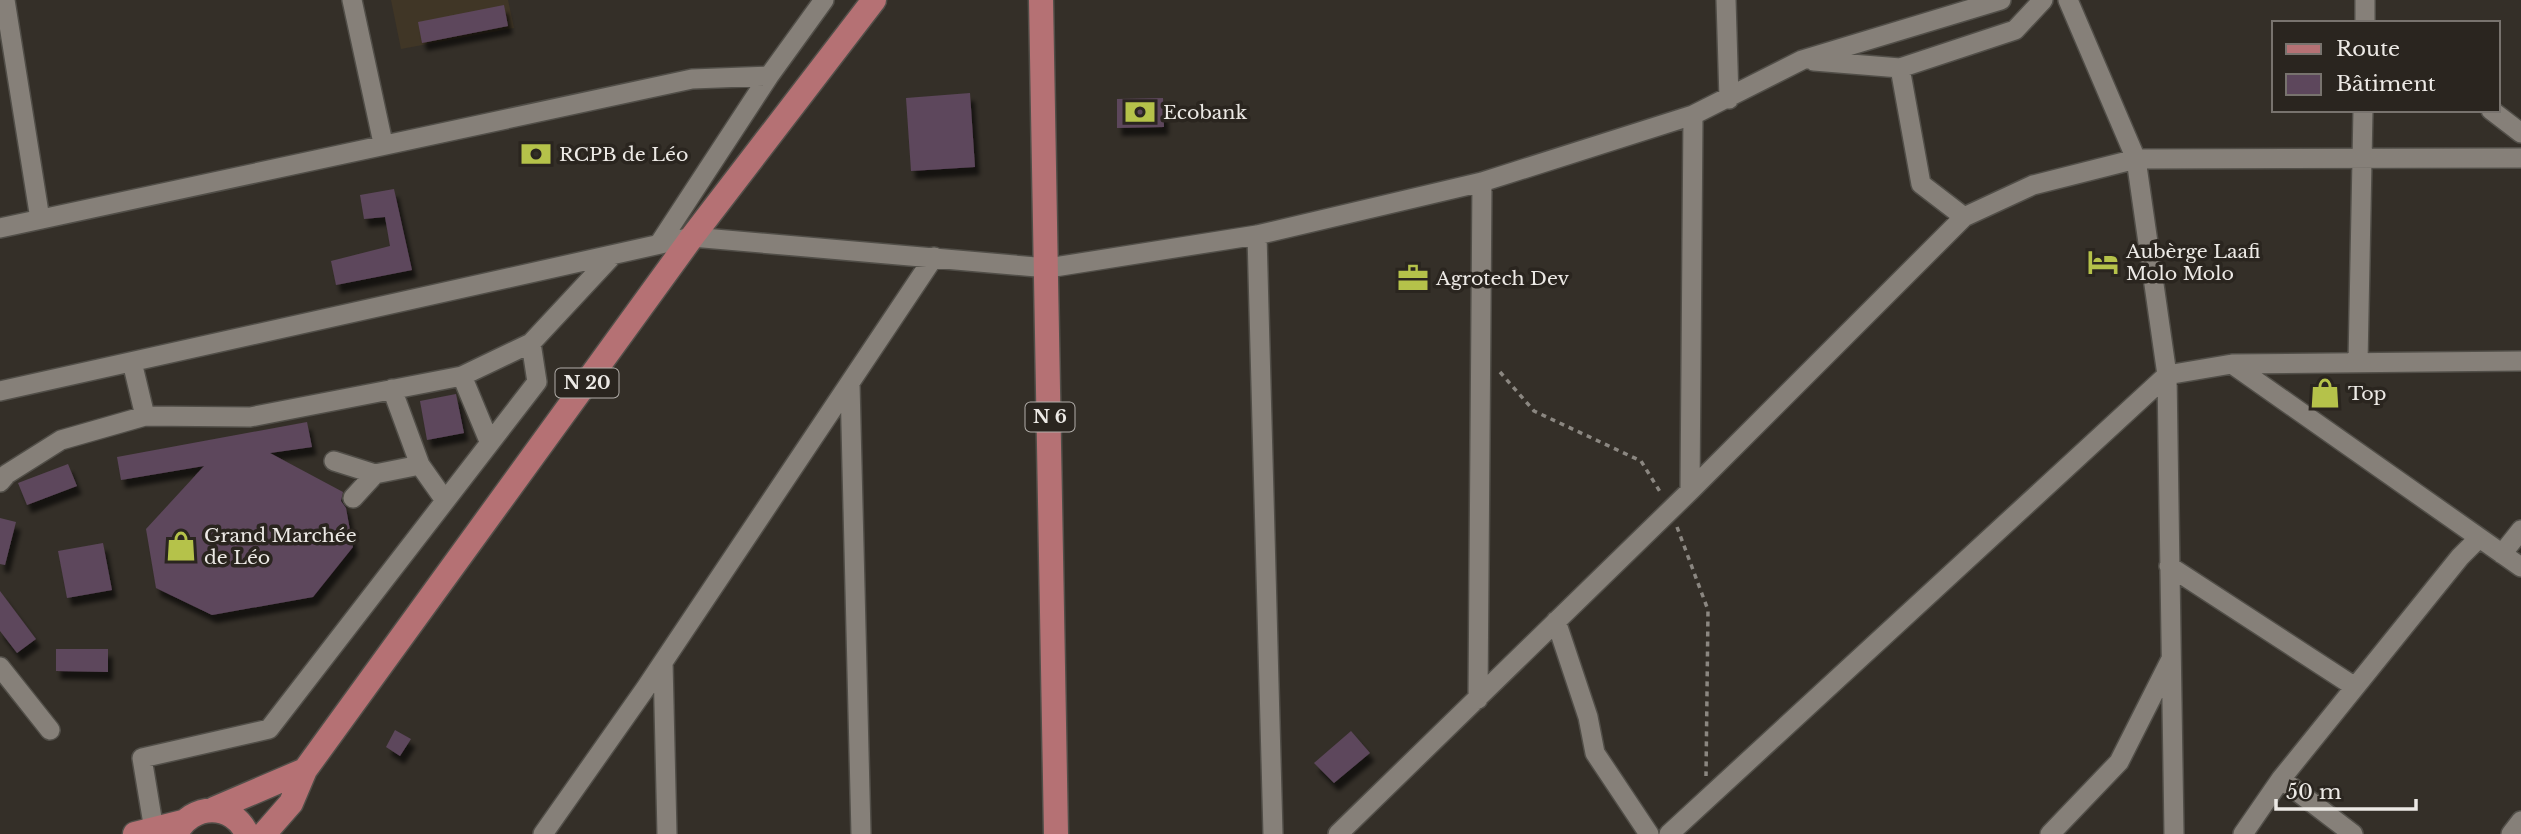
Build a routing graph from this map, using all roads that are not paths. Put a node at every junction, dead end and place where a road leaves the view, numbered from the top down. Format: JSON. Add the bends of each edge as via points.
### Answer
{"nodes":[{"id":1,"x":5,"y":0,"type":"edge"},
{"id":2,"x":352,"y":0,"type":"edge"},
{"id":3,"x":824,"y":0,"type":"edge"},
{"id":4,"x":874,"y":0,"type":"edge"},
{"id":5,"x":1041,"y":0,"type":"edge"},
{"id":6,"x":1726,"y":0,"type":"edge"},
{"id":7,"x":2001,"y":0,"type":"edge"},
{"id":8,"x":2043,"y":0,"type":"edge"},
{"id":9,"x":2068,"y":0,"type":"edge"},
{"id":10,"x":1802,"y":60,"type":"junction"},
{"id":11,"x":1900,"y":68,"type":"junction"},
{"id":12,"x":769,"y":76,"type":"junction"},
{"id":13,"x":1729,"y":99,"type":"junction"},
{"id":14,"x":2363,"y":112,"type":"edge"},
{"id":15,"x":2494,"y":112,"type":"edge"},
{"id":16,"x":1693,"y":115,"type":"junction"},
{"id":17,"x":2521,"y":133,"type":"edge"},
{"id":18,"x":383,"y":143,"type":"junction"},
{"id":19,"x":2362,"y":158,"type":"junction"},
{"id":20,"x":2521,"y":158,"type":"edge"},
{"id":21,"x":2136,"y":159,"type":"junction"},
{"id":22,"x":1482,"y":182,"type":"junction"},
{"id":23,"x":1964,"y":217,"type":"junction"},
{"id":24,"x":40,"y":219,"type":"junction"},
{"id":25,"x":0,"y":228,"type":"edge"},
{"id":26,"x":1257,"y":235,"type":"junction"},
{"id":27,"x":692,"y":237,"type":"junction"},
{"id":28,"x":659,"y":244,"type":"junction"},
{"id":29,"x":613,"y":255,"type":"junction"},
{"id":30,"x":934,"y":257,"type":"junction"},
{"id":31,"x":1048,"y":268,"type":"junction"},
{"id":32,"x":531,"y":343,"type":"junction"},
{"id":33,"x":2521,"y":361,"type":"edge"},
{"id":34,"x":132,"y":362,"type":"junction"},
{"id":35,"x":2358,"y":362,"type":"junction"},
{"id":36,"x":2232,"y":364,"type":"junction"},
{"id":37,"x":2167,"y":375,"type":"junction"},
{"id":38,"x":462,"y":376,"type":"junction"},
{"id":39,"x":850,"y":384,"type":"junction"},
{"id":40,"x":392,"y":389,"type":"junction"},
{"id":41,"x":0,"y":391,"type":"edge"},
{"id":42,"x":145,"y":416,"type":"junction"},
{"id":43,"x":489,"y":441,"type":"junction"},
{"id":44,"x":334,"y":461,"type":"dead end"},
{"id":45,"x":420,"y":465,"type":"junction"},
{"id":46,"x":375,"y":474,"type":"junction"},
{"id":47,"x":0,"y":482,"type":"edge"},
{"id":48,"x":1690,"y":491,"type":"junction"},
{"id":49,"x":353,"y":498,"type":"dead end"},
{"id":50,"x":444,"y":499,"type":"junction"},
{"id":51,"x":2521,"y":530,"type":"edge"},
{"id":52,"x":2479,"y":538,"type":"junction"},
{"id":53,"x":2502,"y":554,"type":"junction"},
{"id":54,"x":2169,"y":566,"type":"junction"},
{"id":55,"x":2521,"y":567,"type":"edge"},
{"id":56,"x":1556,"y":621,"type":"junction"},
{"id":57,"x":2171,"y":660,"type":"junction"},
{"id":58,"x":663,"y":662,"type":"junction"},
{"id":59,"x":0,"y":667,"type":"edge"},
{"id":60,"x":2355,"y":687,"type":"junction"},
{"id":61,"x":1478,"y":699,"type":"junction"},
{"id":62,"x":50,"y":730,"type":"dead end"},
{"id":63,"x":305,"y":770,"type":"junction"},
{"id":64,"x":2281,"y":779,"type":"junction"},
{"id":65,"x":214,"y":809,"type":"junction"},
{"id":66,"x":2521,"y":821,"type":"edge"},
{"id":67,"x":162,"y":830,"type":"edge"},
{"id":68,"x":2055,"y":833,"type":"edge"},
{"id":69,"x":247,"y":834,"type":"edge"},
{"id":70,"x":264,"y":834,"type":"edge"},
{"id":71,"x":543,"y":834,"type":"edge"},
{"id":72,"x":667,"y":834,"type":"edge"},
{"id":73,"x":861,"y":834,"type":"edge"},
{"id":74,"x":1056,"y":834,"type":"edge"},
{"id":75,"x":1273,"y":834,"type":"edge"},
{"id":76,"x":1338,"y":834,"type":"edge"},
{"id":77,"x":1648,"y":834,"type":"edge"},
{"id":78,"x":1669,"y":834,"type":"edge"},
{"id":79,"x":2174,"y":834,"type":"edge"},
{"id":80,"x":2243,"y":834,"type":"edge"},
{"id":81,"x":2353,"y":834,"type":"edge"},
{"id":82,"x":2511,"y":834,"type":"edge"}],
"edges":[{"from":1,"to":24,"type":"street"},
{"from":2,"to":18,"type":"street"},
{"from":3,"to":12,"type":"street"},
{"from":4,"to":27,"type":"main road","number":"N 20"},
{"from":5,"to":31,"type":"main road","number":"N 6"},
{"from":6,"to":13,"type":"street"},
{"from":7,"to":10,"type":"street"},
{"from":8,"to":11,"type":"street","via":[[2015,30]]},
{"from":9,"to":21,"type":"street"},
{"from":10,"to":11,"type":"street"},
{"from":10,"to":13,"type":"street"},
{"from":11,"to":23,"type":"street","via":[[1921,184]]},
{"from":12,"to":18,"type":"street","via":[[692,79]]},
{"from":12,"to":28,"type":"street"},
{"from":13,"to":16,"type":"street"},
{"from":14,"to":19,"type":"street"},
{"from":15,"to":17,"type":"street"},
{"from":16,"to":22,"type":"street"},
{"from":16,"to":48,"type":"street"},
{"from":18,"to":24,"type":"street"},
{"from":19,"to":20,"type":"street"},
{"from":19,"to":21,"type":"street"},
{"from":19,"to":35,"type":"street"},
{"from":21,"to":23,"type":"street","via":[[2033,185]]},
{"from":21,"to":37,"type":"street"},
{"from":22,"to":26,"type":"street"},
{"from":22,"to":61,"type":"street"},
{"from":23,"to":48,"type":"street"},
{"from":24,"to":25,"type":"street"},
{"from":26,"to":31,"type":"street"},
{"from":26,"to":75,"type":"street"},
{"from":27,"to":28,"type":"street"},
{"from":27,"to":30,"type":"street"},
{"from":27,"to":63,"type":"main road","number":"N 20"},
{"from":28,"to":29,"type":"street"},
{"from":29,"to":32,"type":"street"},
{"from":29,"to":34,"type":"street"},
{"from":30,"to":31,"type":"street"},
{"from":30,"to":39,"type":"street"},
{"from":31,"to":74,"type":"main road","number":"N 6"},
{"from":32,"to":38,"type":"street"},
{"from":32,"to":43,"type":"street","via":[[537,382]]},
{"from":33,"to":35,"type":"street"},
{"from":34,"to":41,"type":"street"},
{"from":34,"to":42,"type":"street"},
{"from":35,"to":36,"type":"street"},
{"from":36,"to":37,"type":"street"},
{"from":36,"to":52,"type":"street"},
{"from":37,"to":54,"type":"street"},
{"from":37,"to":78,"type":"street"},
{"from":38,"to":40,"type":"street"},
{"from":38,"to":43,"type":"street"},
{"from":39,"to":58,"type":"street"},
{"from":39,"to":73,"type":"street"},
{"from":40,"to":42,"type":"street","via":[[250,417]]},
{"from":40,"to":45,"type":"street"},
{"from":42,"to":47,"type":"street","via":[[61,440]]},
{"from":43,"to":50,"type":"street"},
{"from":44,"to":46,"type":"street"},
{"from":45,"to":46,"type":"street"},
{"from":45,"to":50,"type":"street"},
{"from":46,"to":49,"type":"street"},
{"from":48,"to":56,"type":"street"},
{"from":50,"to":67,"type":"street","via":[[269,729],[142,758]]},
{"from":51,"to":53,"type":"street"},
{"from":52,"to":53,"type":"street"},
{"from":52,"to":60,"type":"street"},
{"from":53,"to":55,"type":"street"},
{"from":54,"to":57,"type":"street"},
{"from":54,"to":60,"type":"street"},
{"from":56,"to":61,"type":"street"},
{"from":56,"to":77,"type":"street","via":[[1595,753]]},
{"from":57,"to":68,"type":"street","via":[[2119,762]]},
{"from":57,"to":79,"type":"street"},
{"from":58,"to":71,"type":"street"},
{"from":58,"to":72,"type":"street"},
{"from":59,"to":62,"type":"street"},
{"from":60,"to":64,"type":"street"},
{"from":61,"to":76,"type":"street"},
{"from":63,"to":65,"type":"main road"},
{"from":63,"to":70,"type":"main road","number":"N 20","via":[[291,803]]},
{"from":64,"to":80,"type":"street"},
{"from":64,"to":81,"type":"street"},
{"from":65,"to":67,"type":"main road"},
{"from":65,"to":69,"type":"main road","via":[[233,816]]},
{"from":66,"to":82,"type":"street"}]}
